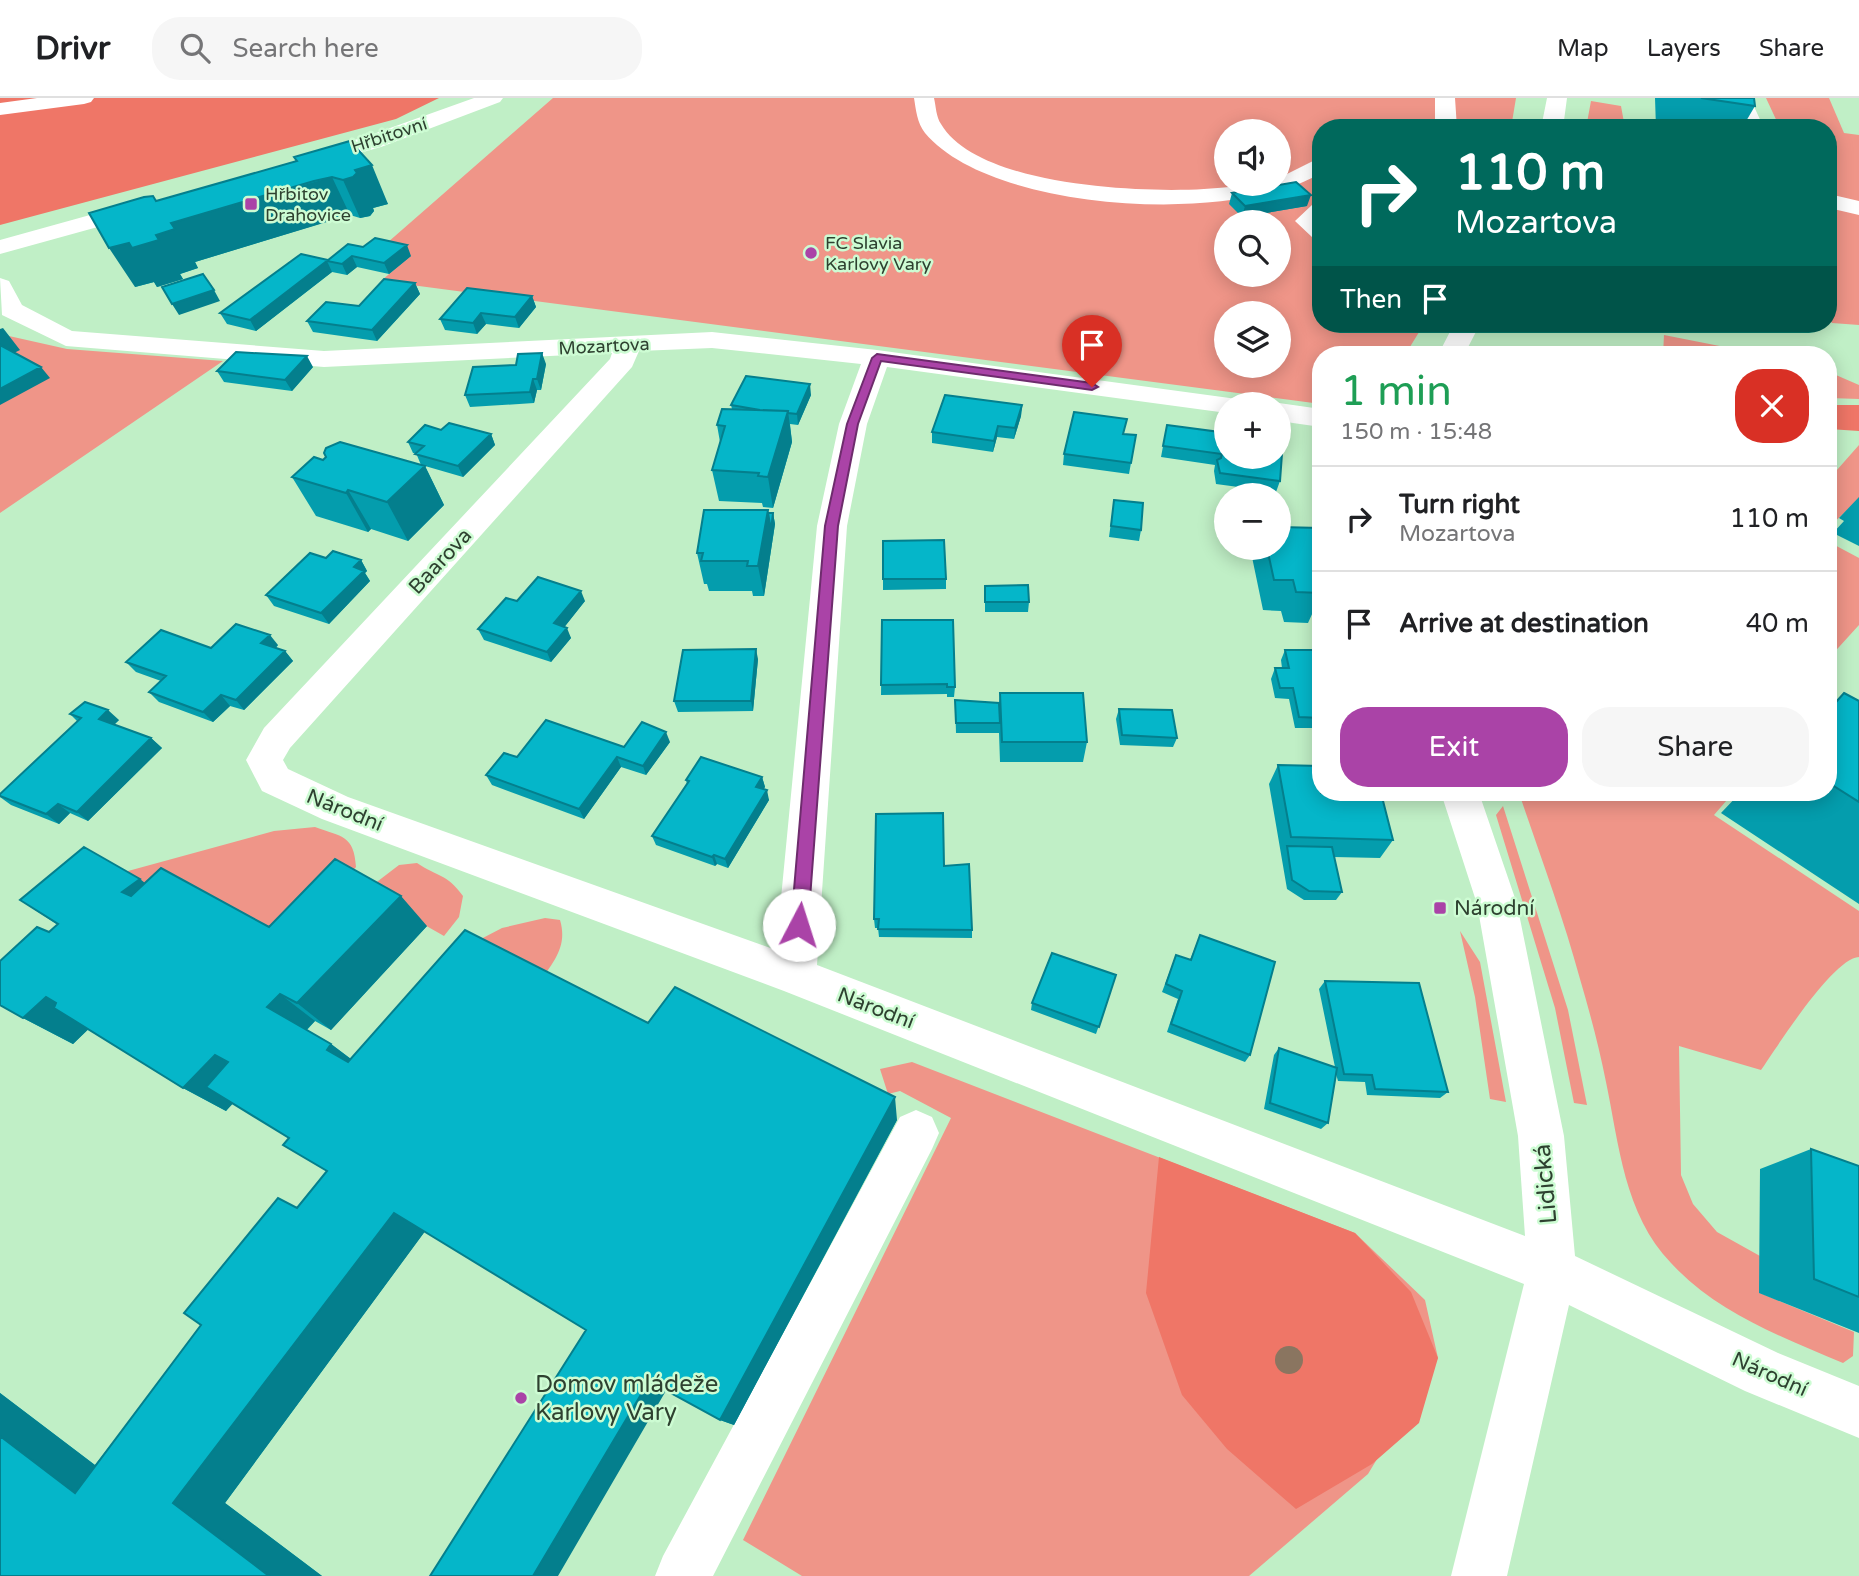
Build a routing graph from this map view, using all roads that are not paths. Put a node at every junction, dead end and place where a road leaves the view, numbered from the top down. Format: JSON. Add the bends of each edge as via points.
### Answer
{"nodes":[{"id":1,"x":84,"y":98,"type":"edge"},
{"id":2,"x":493,"y":98,"type":"edge"},
{"id":3,"x":924,"y":98,"type":"edge"},
{"id":4,"x":1445,"y":98,"type":"edge"},
{"id":5,"x":1557,"y":98,"type":"edge"},
{"id":6,"x":1740,"y":98,"type":"edge"},
{"id":7,"x":0,"y":108,"type":"edge"},
{"id":8,"x":1446,"y":119,"type":"edge"},
{"id":9,"x":1554,"y":119,"type":"edge"},
{"id":10,"x":1750,"y":119,"type":"edge"},
{"id":11,"x":280,"y":168,"type":"edge"},
{"id":12,"x":1312,"y":169,"type":"edge"},
{"id":13,"x":160,"y":202,"type":"edge"},
{"id":14,"x":1837,"y":203,"type":"edge"},
{"id":15,"x":1859,"y":208,"type":"edge"},
{"id":16,"x":0,"y":247,"type":"edge"},
{"id":17,"x":0,"y":286,"type":"edge"},
{"id":18,"x":628,"y":344,"type":"junction"},
{"id":19,"x":877,"y":358,"type":"junction"},
{"id":20,"x":1214,"y":403,"type":"edge"},
{"id":21,"x":1291,"y":414,"type":"edge"},
{"id":22,"x":1312,"y":417,"type":"edge"},
{"id":23,"x":275,"y":780,"type":"joint"},
{"id":24,"x":1463,"y":801,"type":"edge"},
{"id":25,"x":795,"y":976,"type":"junction"},
{"id":26,"x":916,"y":1133,"type":"dead end"},
{"id":27,"x":1552,"y":1272,"type":"junction"},
{"id":28,"x":1859,"y":1412,"type":"edge"},
{"id":29,"x":683,"y":1576,"type":"edge"},
{"id":30,"x":1479,"y":1576,"type":"edge"}],
"edges":[{"from":1,"to":7,"type":"street"},
{"from":2,"to":11,"type":"street","name":"Hřbitovní","via":[[373,142]]},
{"from":3,"to":12,"type":"street","via":[[933,129],[967,158],[1019,178],[1087,192],[1222,195],[1282,184]]},
{"from":4,"to":8,"type":"street"},
{"from":5,"to":9,"type":"street"},
{"from":6,"to":10,"type":"street"},
{"from":13,"to":16,"type":"street"},
{"from":14,"to":15,"type":"street"},
{"from":17,"to":18,"type":"street","name":"Mozartova","via":[[10,310],[66,338],[93,341],[324,359]]},
{"from":18,"to":19,"type":"street","name":"Mozartova","via":[[712,340]]},
{"from":18,"to":23,"type":"street","name":"Baarova","via":[[623,361],[277,738],[264,760]]},
{"from":19,"to":20,"type":"street","name":"Mozartova"},
{"from":19,"to":25,"type":"street","via":[[853,424],[832,526]]},
{"from":21,"to":22,"type":"street"},
{"from":23,"to":25,"type":"street","name":"Národní","via":[[335,808]]},
{"from":24,"to":27,"type":"street","name":"Lidická","via":[[1497,904],[1541,1136]]},
{"from":25,"to":27,"type":"street","name":"Národní"},
{"from":26,"to":29,"type":"street"},
{"from":27,"to":28,"type":"street","name":"Národní","via":[[1763,1373]]},
{"from":27,"to":30,"type":"street","name":"Lidická"}]}
